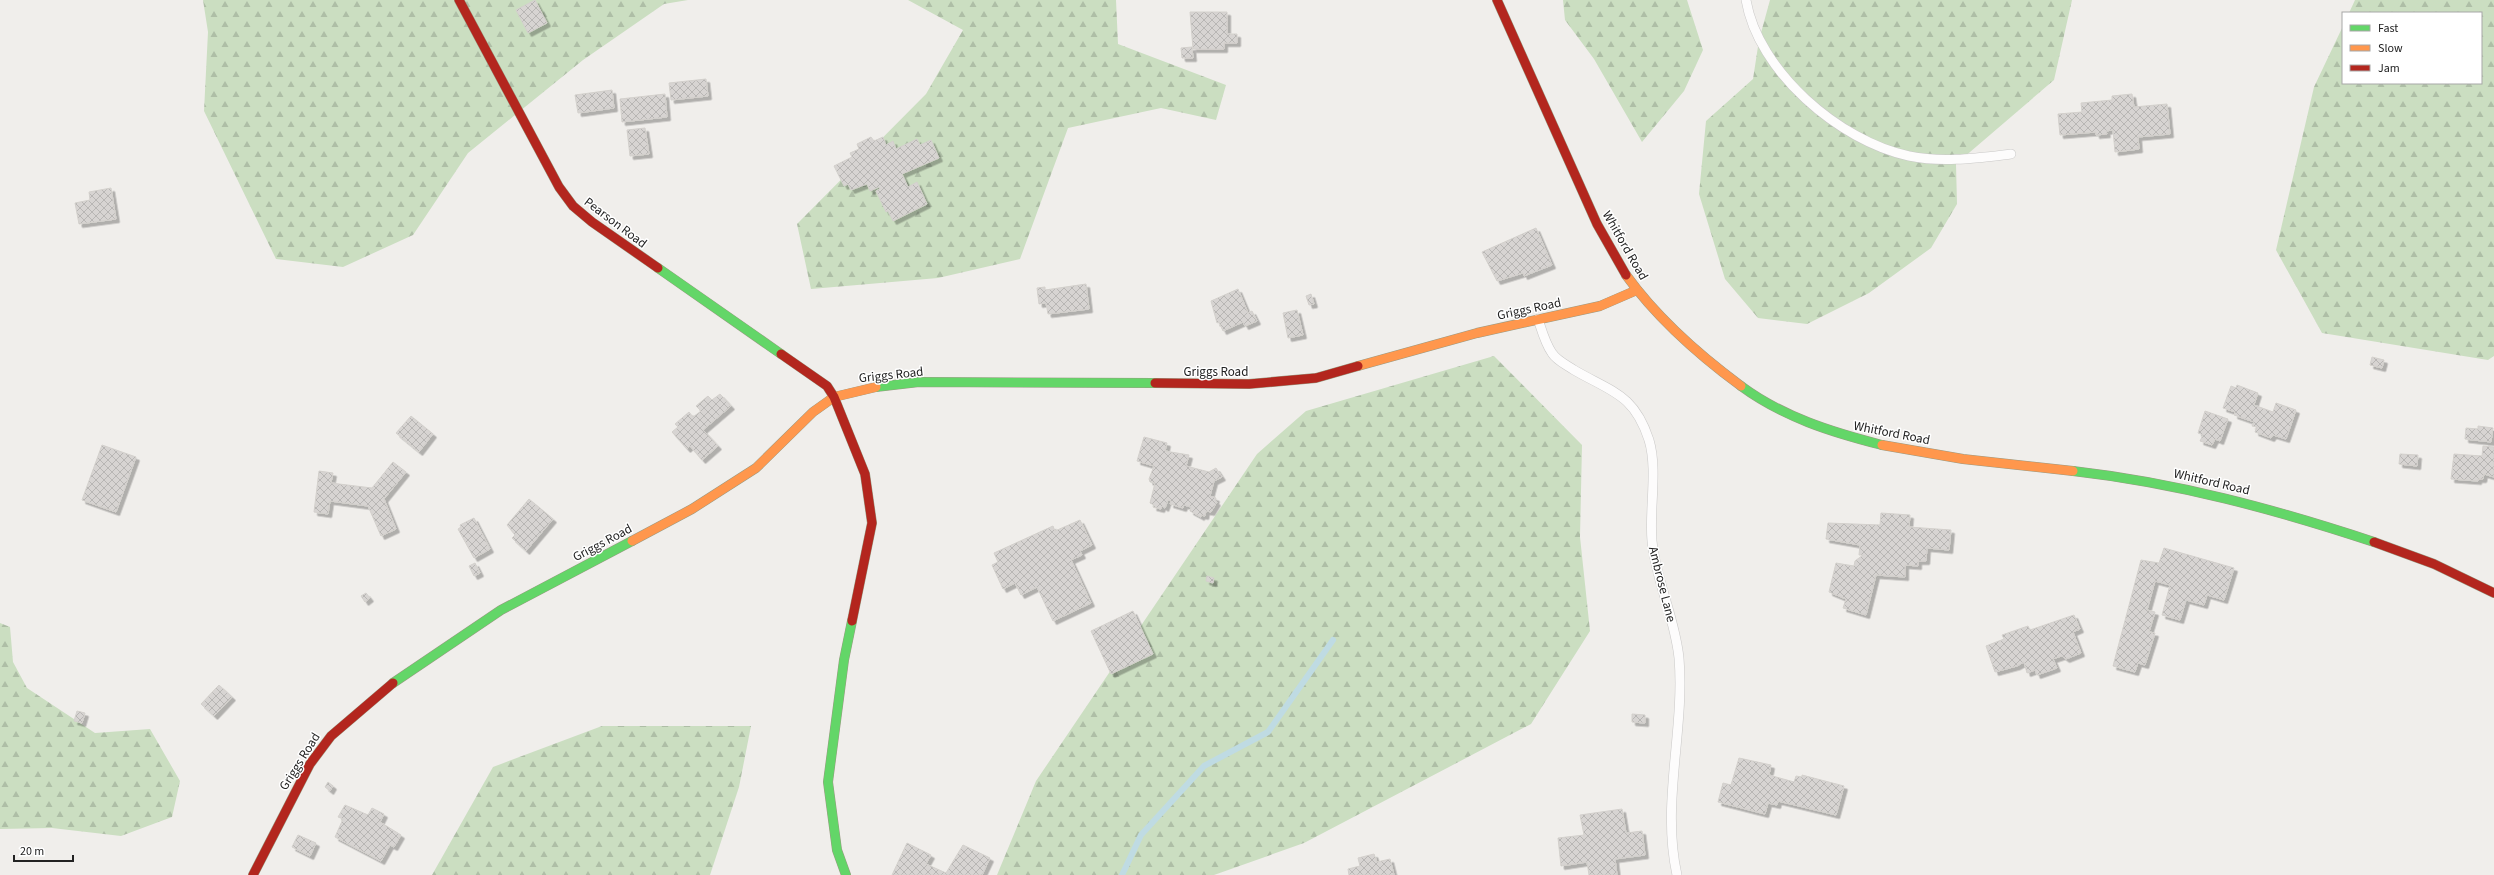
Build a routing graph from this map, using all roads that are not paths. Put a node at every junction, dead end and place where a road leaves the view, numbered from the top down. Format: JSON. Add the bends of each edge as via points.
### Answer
{"nodes":[{"id":1,"x":459,"y":0,"type":"edge"},
{"id":2,"x":1497,"y":0,"type":"edge"},
{"id":3,"x":1746,"y":0,"type":"edge"},
{"id":4,"x":2011,"y":154,"type":"dead end"},
{"id":5,"x":1636,"y":290,"type":"junction"},
{"id":6,"x":1538,"y":319,"type":"junction"},
{"id":7,"x":834,"y":397,"type":"junction"},
{"id":8,"x":2494,"y":593,"type":"edge"},
{"id":9,"x":253,"y":875,"type":"edge"},
{"id":10,"x":846,"y":875,"type":"edge"},
{"id":11,"x":1677,"y":875,"type":"edge"}],
"edges":[{"from":1,"to":7,"type":"street","name":"Pearson Road","via":[[559,187],[573,206],[592,222],[826,386]]},
{"from":2,"to":5,"type":"street","name":"Whitford Road","via":[[1599,228]]},
{"from":3,"to":4,"type":"lane","via":[[1752,24],[1780,72],[1838,126],[1879,146],[1908,156],[1962,160]]},
{"from":5,"to":6,"type":"street","name":"Griggs Road","via":[[1600,306]]},
{"from":5,"to":8,"type":"street","name":"Whitford Road","via":[[1675,331],[1727,377],[1778,409],[1817,426],[1854,438],[1917,451],[2168,484],[2269,508],[2453,571]]},
{"from":6,"to":7,"type":"street","name":"Griggs Road","via":[[1316,378],[1284,382],[919,382],[883,385]]},
{"from":6,"to":11,"type":"lane","name":"Ambrose Lane","via":[[1553,354],[1564,364],[1610,387],[1628,400],[1642,422],[1649,442],[1652,465],[1652,541],[1657,572],[1679,657],[1680,694],[1672,799]]},
{"from":7,"to":9,"type":"street","name":"Griggs Road","via":[[813,412],[756,468],[692,509],[501,610],[444,646],[361,708],[331,736],[310,764]]},
{"from":7,"to":10,"type":"street","name":"Pearson Road","via":[[859,453],[865,474],[872,523],[844,660],[828,782],[837,850]]}]}
